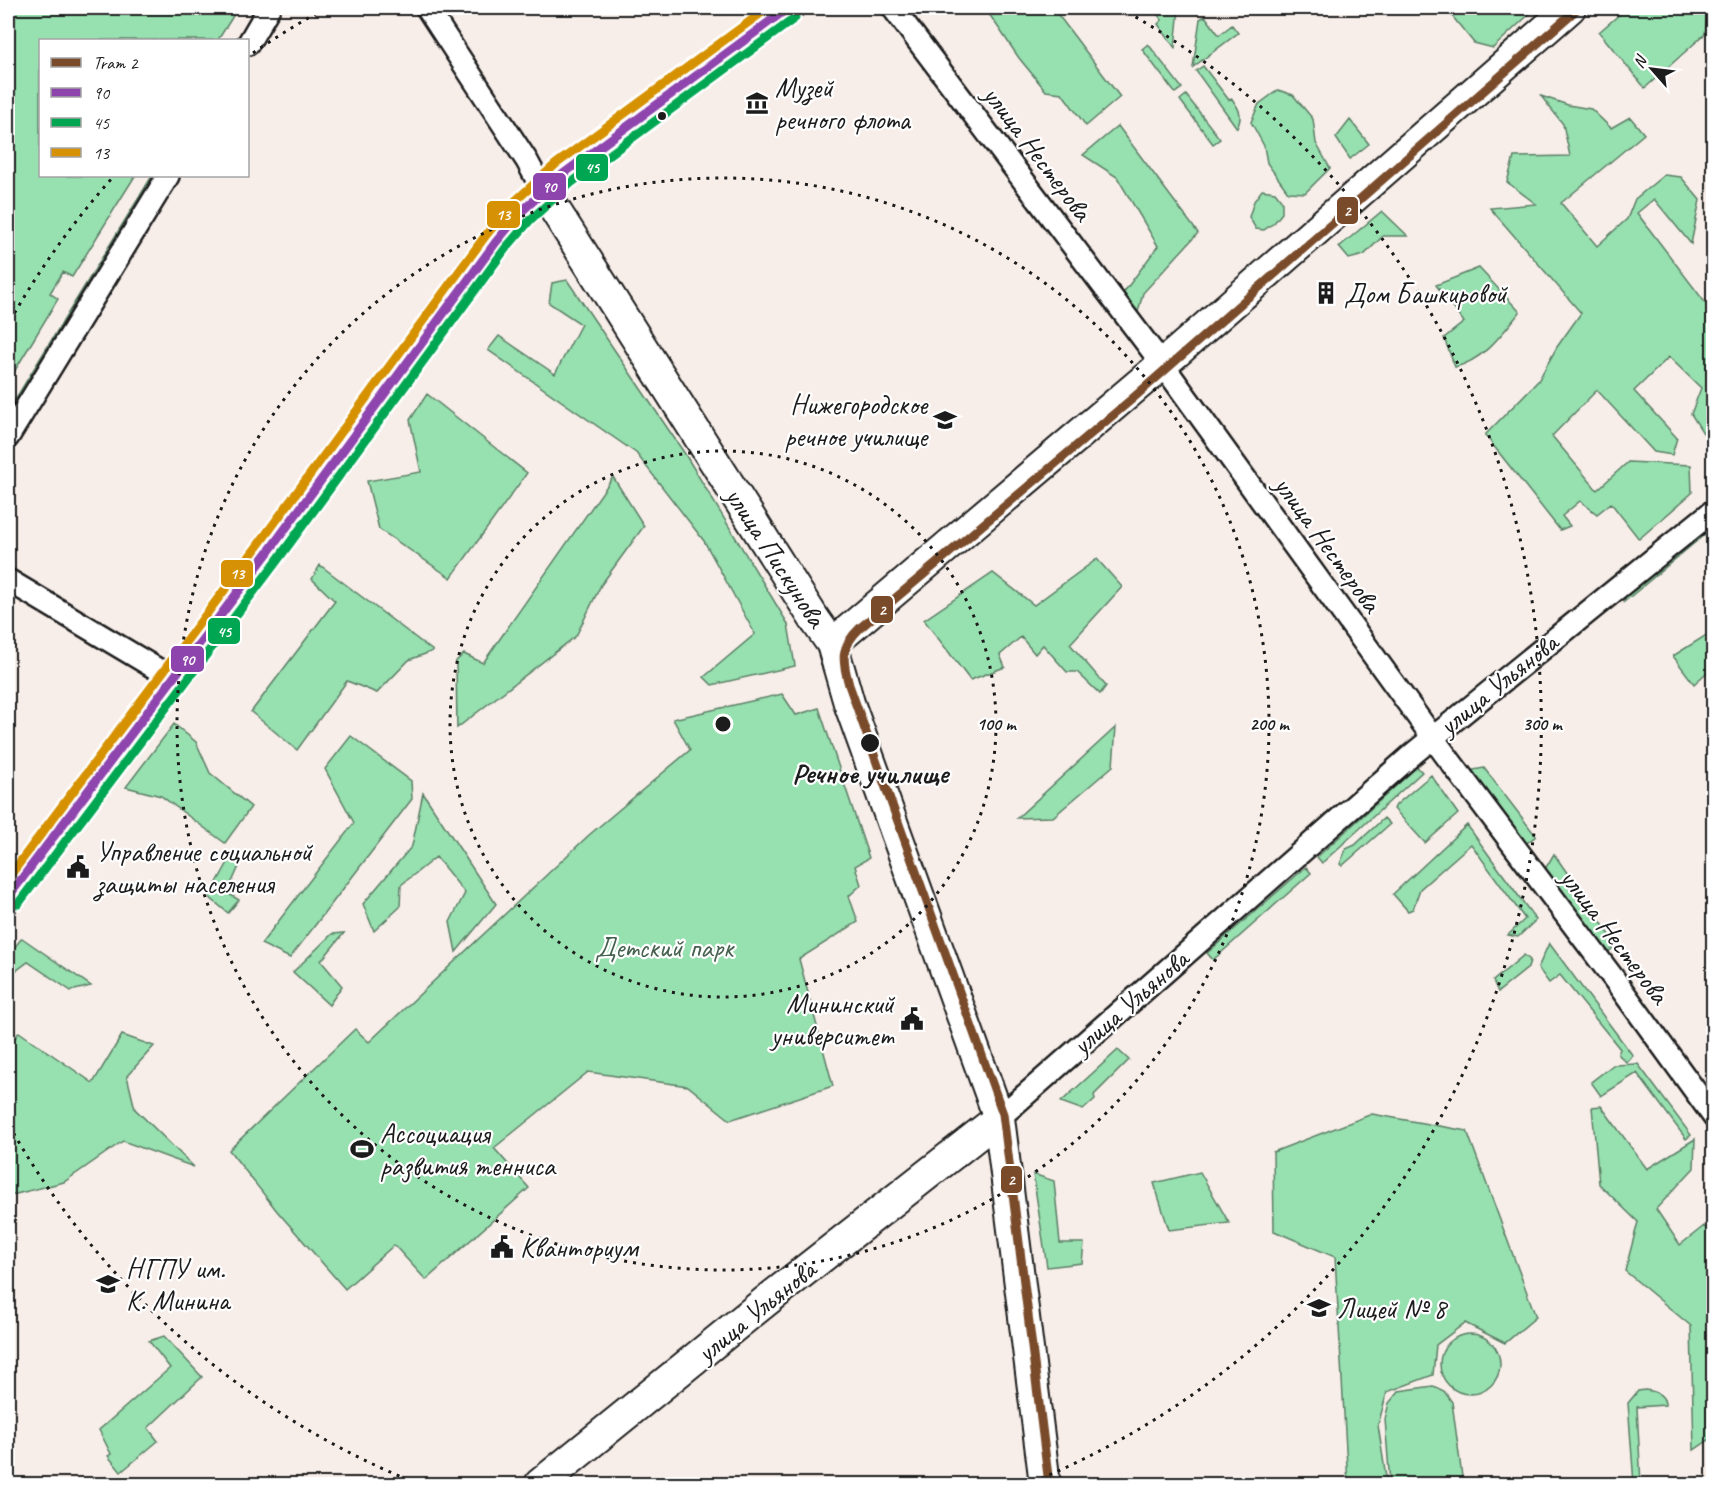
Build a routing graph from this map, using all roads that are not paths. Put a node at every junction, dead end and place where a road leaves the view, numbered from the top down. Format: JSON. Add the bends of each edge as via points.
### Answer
{"nodes":[{"id":1,"x":269,"y":8,"type":"edge"},
{"id":2,"x":427,"y":8,"type":"edge"},
{"id":3,"x":788,"y":8,"type":"edge"},
{"id":4,"x":893,"y":8,"type":"edge"},
{"id":5,"x":1570,"y":8,"type":"edge"},
{"id":6,"x":249,"y":42,"type":"edge"},
{"id":7,"x":167,"y":177,"type":"edge"},
{"id":8,"x":543,"y":191,"type":"junction"},
{"id":9,"x":1162,"y":364,"type":"junction"},
{"id":10,"x":8,"y":437,"type":"edge"},
{"id":11,"x":1713,"y":510,"type":"edge"},
{"id":12,"x":8,"y":580,"type":"edge"},
{"id":13,"x":832,"y":644,"type":"junction"},
{"id":14,"x":172,"y":678,"type":"junction"},
{"id":15,"x":1432,"y":737,"type":"junction"},
{"id":16,"x":8,"y":897,"type":"edge"},
{"id":17,"x":1713,"y":1117,"type":"edge"},
{"id":18,"x":999,"y":1118,"type":"junction"},
{"id":19,"x":540,"y":1485,"type":"edge"},
{"id":20,"x":1045,"y":1485,"type":"edge"}],
"edges":[{"from":1,"to":6,"type":"street"},
{"from":2,"to":8,"type":"street","name":"улица Пискунова"},
{"from":3,"to":8,"type":"street"},
{"from":4,"to":9,"type":"street","name":"улица Нестерова"},
{"from":5,"to":9,"type":"street"},
{"from":7,"to":10,"type":"street"},
{"from":8,"to":13,"type":"street","name":"улица Пискунова"},
{"from":8,"to":14,"type":"street","via":[[496,242]]},
{"from":9,"to":13,"type":"street"},
{"from":9,"to":15,"type":"street","name":"улица Нестерова"},
{"from":11,"to":15,"type":"street","name":"улица Ульянова"},
{"from":12,"to":14,"type":"street"},
{"from":13,"to":18,"type":"street","name":"улица Пискунова","via":[[849,703]]},
{"from":14,"to":16,"type":"street"},
{"from":15,"to":17,"type":"street","name":"улица Нестерова"},
{"from":15,"to":18,"type":"street","name":"улица Ульянова"},
{"from":18,"to":19,"type":"street","name":"улица Ульянова"},
{"from":18,"to":20,"type":"street","name":"улица Пискунова"}]}
